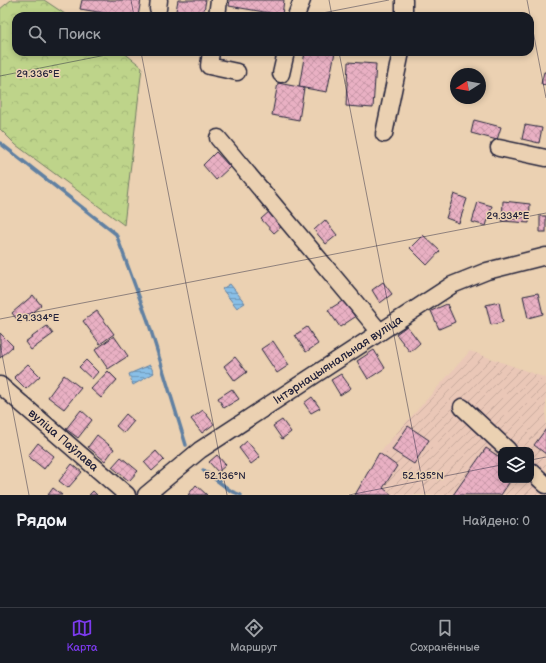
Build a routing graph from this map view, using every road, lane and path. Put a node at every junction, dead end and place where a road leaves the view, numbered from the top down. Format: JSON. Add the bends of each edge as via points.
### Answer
{"nodes":[{"id":1,"x":219,"y":0,"type":"edge"},
{"id":2,"x":302,"y":0,"type":"edge"},
{"id":3,"x":404,"y":0,"type":"edge"},
{"id":4,"x":218,"y":12,"type":"edge"},
{"id":5,"x":298,"y":12,"type":"edge"},
{"id":6,"x":404,"y":12,"type":"edge"},
{"id":7,"x":210,"y":56,"type":"edge"},
{"id":8,"x":285,"y":56,"type":"edge"},
{"id":9,"x":400,"y":56,"type":"edge"},
{"id":10,"x":237,"y":72,"type":"dead end"},
{"id":11,"x":280,"y":74,"type":"dead end"},
{"id":12,"x":384,"y":134,"type":"dead end"},
{"id":13,"x":218,"y":138,"type":"dead end"},
{"id":14,"x":499,"y":148,"type":"dead end"},
{"id":15,"x":546,"y":158,"type":"edge"},
{"id":16,"x":546,"y":256,"type":"edge"},
{"id":17,"x":380,"y":332,"type":"junction"},
{"id":18,"x":0,"y":385,"type":"edge"},
{"id":19,"x":462,"y":407,"type":"dead end"},
{"id":20,"x":505,"y":447,"type":"edge"},
{"id":21,"x":534,"y":474,"type":"edge"},
{"id":22,"x":546,"y":485,"type":"edge"},
{"id":23,"x":127,"y":495,"type":"edge"},
{"id":24,"x":146,"y":495,"type":"edge"}],
"edges":[{"from":1,"to":4,"type":"street"},
{"from":2,"to":5,"type":"street"},
{"from":3,"to":6,"type":"street"},
{"from":7,"to":10,"type":"street","via":[[208,66]]},
{"from":8,"to":11,"type":"street"},
{"from":9,"to":12,"type":"street"},
{"from":13,"to":17,"type":"street"},
{"from":14,"to":15,"type":"street"},
{"from":16,"to":17,"type":"street","name":"Інтэрнацыянальная вуліца","via":[[488,271],[452,285]]},
{"from":17,"to":24,"type":"street","name":"Інтэрнацыянальная вуліца","via":[[200,450]]},
{"from":18,"to":23,"type":"street","name":"вуліца Паўлава"},
{"from":19,"to":20,"type":"street"},
{"from":21,"to":22,"type":"street"}]}
